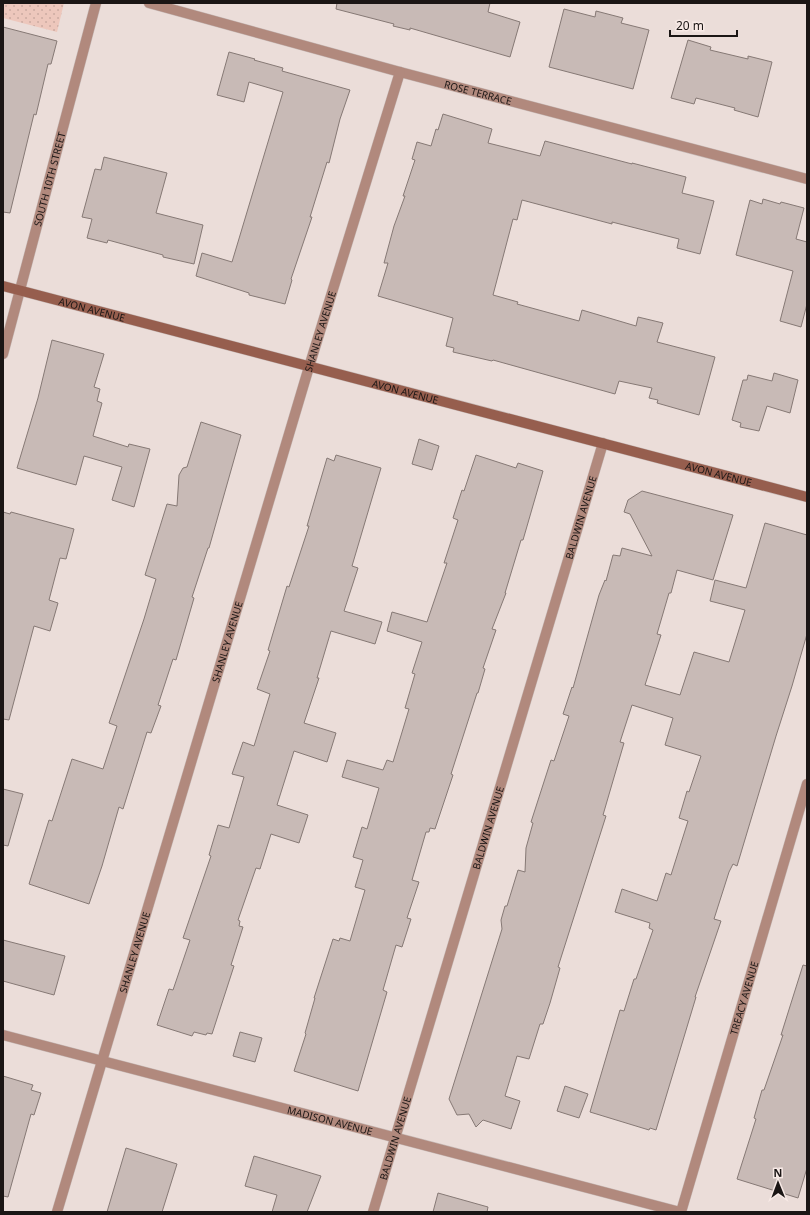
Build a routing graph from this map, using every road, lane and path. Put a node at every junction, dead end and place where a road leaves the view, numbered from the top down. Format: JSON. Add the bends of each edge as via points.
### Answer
{"nodes":[{"id":1,"x":96,"y":3,"type":"edge"},
{"id":2,"x":150,"y":3,"type":"edge"},
{"id":3,"x":400,"y":72,"type":"junction"},
{"id":4,"x":807,"y":178,"type":"edge"},
{"id":5,"x":3,"y":286,"type":"edge"},
{"id":6,"x":20,"y":291,"type":"junction"},
{"id":7,"x":3,"y":354,"type":"edge"},
{"id":8,"x":309,"y":366,"type":"junction"},
{"id":9,"x":603,"y":443,"type":"junction"},
{"id":10,"x":807,"y":497,"type":"edge"},
{"id":11,"x":807,"y":784,"type":"edge"},
{"id":12,"x":3,"y":1035,"type":"edge"},
{"id":13,"x":103,"y":1061,"type":"junction"},
{"id":14,"x":395,"y":1138,"type":"junction"},
{"id":15,"x":57,"y":1212,"type":"edge"},
{"id":16,"x":372,"y":1212,"type":"edge"},
{"id":17,"x":680,"y":1212,"type":"edge"}],
"edges":[{"from":1,"to":6,"type":"street","name":"SOUTH 10TH STREET"},
{"from":2,"to":3,"type":"street","name":"ROSE TERRACE"},
{"from":3,"to":4,"type":"street","name":"ROSE TERRACE"},
{"from":3,"to":8,"type":"street","name":"SHANLEY AVENUE"},
{"from":5,"to":6,"type":"street","name":"AVON AVENUE"},
{"from":6,"to":7,"type":"street","name":"SOUTH 10TH STREET"},
{"from":6,"to":8,"type":"street","name":"AVON AVENUE"},
{"from":8,"to":9,"type":"street","name":"AVON AVENUE"},
{"from":8,"to":13,"type":"street","name":"SHANLEY AVENUE"},
{"from":9,"to":10,"type":"street","name":"AVON AVENUE"},
{"from":9,"to":14,"type":"street","name":"BALDWIN AVENUE"},
{"from":11,"to":17,"type":"street","name":"TREACY AVENUE"},
{"from":12,"to":13,"type":"street","name":"MADISON AVENUE"},
{"from":13,"to":14,"type":"street","name":"MADISON AVENUE"},
{"from":13,"to":15,"type":"street","name":"SHANLEY AVENUE"},
{"from":14,"to":16,"type":"street","name":"BALDWIN AVENUE"},
{"from":14,"to":17,"type":"street","name":"MADISON AVENUE"}]}
